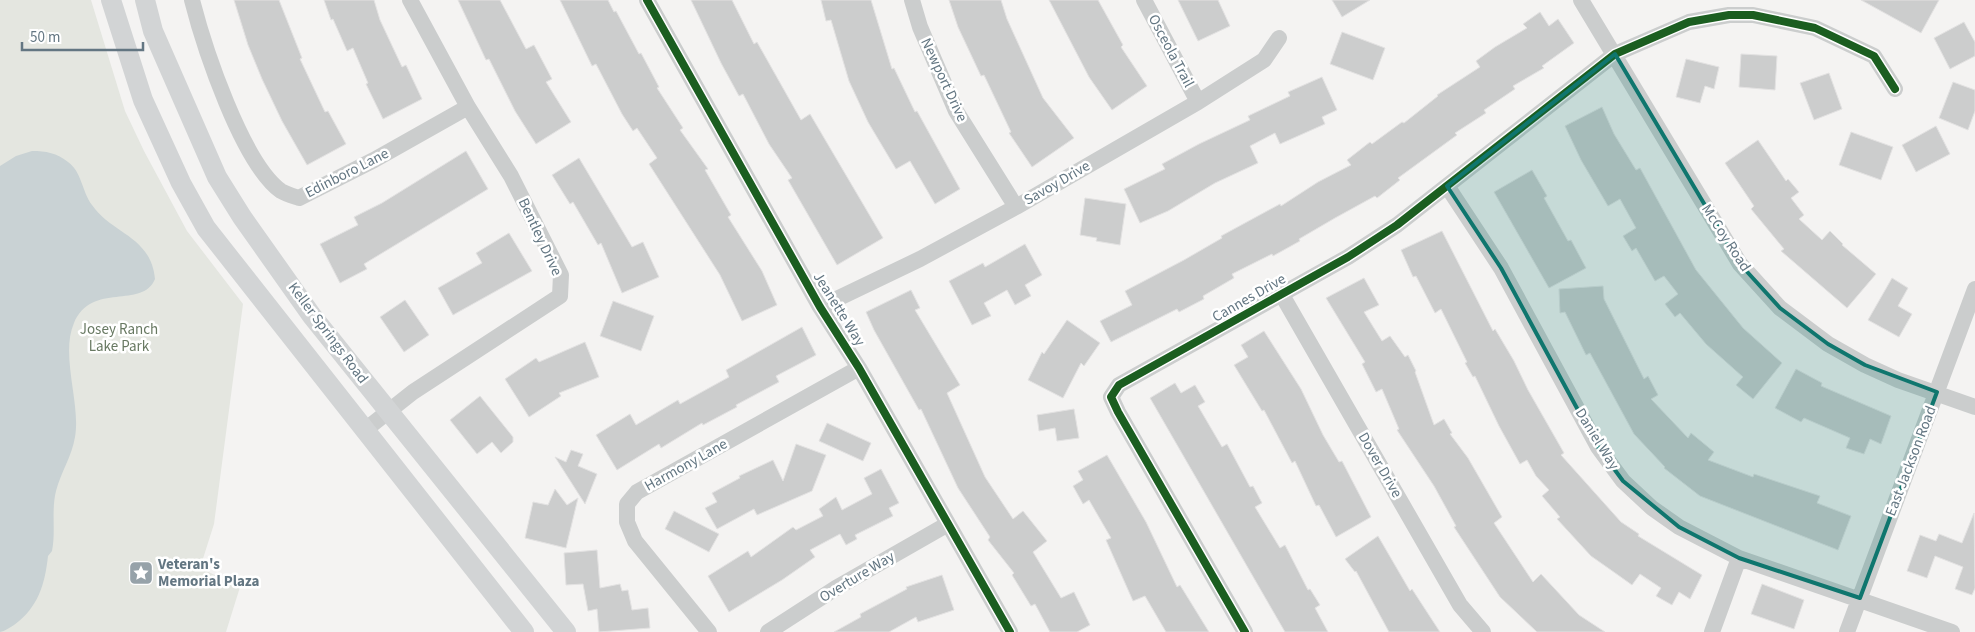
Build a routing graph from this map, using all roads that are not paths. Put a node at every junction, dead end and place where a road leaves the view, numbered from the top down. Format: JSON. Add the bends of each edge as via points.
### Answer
{"nodes":[{"id":1,"x":111,"y":0,"type":"edge"},
{"id":2,"x":145,"y":0,"type":"edge"},
{"id":3,"x":192,"y":0,"type":"edge"},
{"id":4,"x":410,"y":0,"type":"edge"},
{"id":5,"x":647,"y":0,"type":"edge"},
{"id":6,"x":912,"y":0,"type":"edge"},
{"id":7,"x":1144,"y":0,"type":"edge"},
{"id":8,"x":1581,"y":0,"type":"edge"},
{"id":9,"x":1754,"y":7,"type":"edge"},
{"id":10,"x":1279,"y":38,"type":"dead end"},
{"id":11,"x":1614,"y":54,"type":"junction"},
{"id":12,"x":1895,"y":88,"type":"dead end"},
{"id":13,"x":1198,"y":102,"type":"junction"},
{"id":14,"x":468,"y":107,"type":"junction"},
{"id":15,"x":1447,"y":186,"type":"junction"},
{"id":16,"x":1016,"y":207,"type":"junction"},
{"id":17,"x":1975,"y":289,"type":"edge"},
{"id":18,"x":1282,"y":294,"type":"junction"},
{"id":19,"x":820,"y":307,"type":"junction"},
{"id":20,"x":859,"y":368,"type":"junction"},
{"id":21,"x":1937,"y":392,"type":"junction"},
{"id":22,"x":1975,"y":407,"type":"edge"},
{"id":23,"x":389,"y":412,"type":"junction"},
{"id":24,"x":365,"y":430,"type":"junction"},
{"id":25,"x":948,"y":524,"type":"junction"},
{"id":26,"x":1739,"y":558,"type":"junction"},
{"id":27,"x":1860,"y":598,"type":"junction"},
{"id":28,"x":524,"y":632,"type":"edge"},
{"id":29,"x":566,"y":632,"type":"edge"},
{"id":30,"x":709,"y":632,"type":"edge"},
{"id":31,"x":768,"y":632,"type":"edge"},
{"id":32,"x":1010,"y":632,"type":"edge"},
{"id":33,"x":1245,"y":632,"type":"edge"},
{"id":34,"x":1484,"y":632,"type":"edge"},
{"id":35,"x":1712,"y":632,"type":"edge"},
{"id":36,"x":1847,"y":632,"type":"edge"},
{"id":37,"x":1952,"y":632,"type":"edge"}],
"edges":[{"from":1,"to":24,"type":"main road","name":"Keller Springs Road","via":[[143,100],[206,228]]},
{"from":2,"to":23,"type":"main road","name":"Keller Springs Road","via":[[153,31],[217,177],[312,316]]},
{"from":3,"to":14,"type":"street","name":"Edinboro Lane","via":[[221,89],[247,145],[270,182],[282,192],[299,198]]},
{"from":4,"to":14,"type":"street","name":"Bentley Drive"},
{"from":5,"to":19,"type":"street","name":"Jeanette Way"},
{"from":6,"to":16,"type":"street","name":"Newport Drive","via":[[920,27],[956,111]]},
{"from":7,"to":13,"type":"street","name":"Osceola Trail"},
{"from":8,"to":11,"type":"street","name":"McCoy Road"},
{"from":9,"to":11,"type":"street","name":"Cannes Drive","via":[[1689,22]]},
{"from":9,"to":12,"type":"street","name":"Cannes Drive","via":[[1815,28],[1874,56]]},
{"from":10,"to":13,"type":"street","name":"Savoy Drive","via":[[1264,60]]},
{"from":11,"to":15,"type":"street","name":"Cannes Drive"},
{"from":11,"to":21,"type":"street","name":"McCoy Road","via":[[1740,264],[1780,308],[1828,344],[1865,365]]},
{"from":13,"to":16,"type":"street","name":"Savoy Drive"},
{"from":14,"to":23,"type":"street","name":"Bentley Drive","via":[[511,176],[561,275],[560,296],[413,392]]},
{"from":15,"to":18,"type":"street","name":"Cannes Drive","via":[[1348,257]]},
{"from":15,"to":26,"type":"street","name":"Daniel Way","via":[[1501,268],[1598,447],[1623,481],[1679,527]]},
{"from":16,"to":19,"type":"street","name":"Savoy Drive","via":[[920,259]]},
{"from":17,"to":21,"type":"street","name":"East Jackson Road"},
{"from":18,"to":33,"type":"street","name":"Cannes Drive","via":[[1119,385],[1111,397]]},
{"from":18,"to":34,"type":"street","name":"Dover Drive","via":[[1460,605]]},
{"from":19,"to":20,"type":"street","name":"Jeanette Way"},
{"from":20,"to":25,"type":"street","name":"Jeanette Way"},
{"from":20,"to":30,"type":"street","name":"Harmony Lane","via":[[638,492],[627,504],[626,522],[635,541]]},
{"from":21,"to":22,"type":"street","name":"McCoy Road"},
{"from":21,"to":27,"type":"street","name":"East Jackson Road"},
{"from":23,"to":24,"type":"street","name":"Bentley Drive"},
{"from":23,"to":29,"type":"main road","name":"Keller Springs Road"},
{"from":24,"to":28,"type":"main road","name":"Keller Springs Road"},
{"from":25,"to":31,"type":"street","name":"Overture Way","via":[[836,588]]},
{"from":25,"to":32,"type":"street","name":"Jeanette Way"},
{"from":26,"to":27,"type":"street","name":"Daniel Way"},
{"from":26,"to":35,"type":"street"},
{"from":27,"to":36,"type":"street","name":"East Jackson Road"},
{"from":27,"to":37,"type":"street","name":"Daniel Way"}]}
